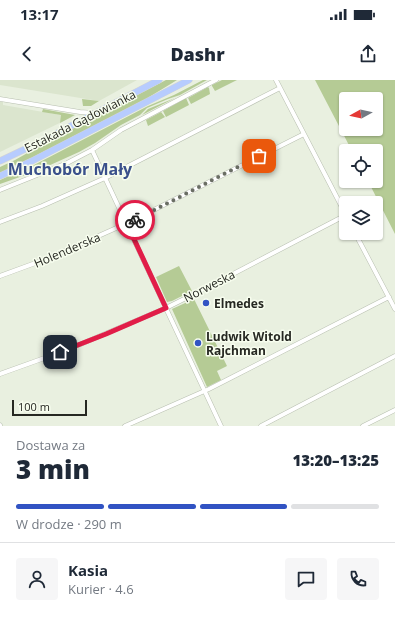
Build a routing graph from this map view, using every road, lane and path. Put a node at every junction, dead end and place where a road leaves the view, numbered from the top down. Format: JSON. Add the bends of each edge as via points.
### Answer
{"nodes":[{"id":1,"x":159,"y":80,"type":"edge"},
{"id":2,"x":189,"y":80,"type":"edge"},
{"id":3,"x":216,"y":80,"type":"edge"},
{"id":4,"x":276,"y":80,"type":"edge"},
{"id":5,"x":280,"y":88,"type":"junction"},
{"id":6,"x":0,"y":99,"type":"edge"},
{"id":7,"x":97,"y":113,"type":"junction"},
{"id":8,"x":304,"y":134,"type":"junction"},
{"id":9,"x":92,"y":150,"type":"junction"},
{"id":10,"x":0,"y":161,"type":"edge"},
{"id":11,"x":0,"y":176,"type":"edge"},
{"id":12,"x":105,"y":178,"type":"junction"},
{"id":13,"x":0,"y":190,"type":"edge"},
{"id":14,"x":339,"y":202,"type":"edge"},
{"id":15,"x":339,"y":219,"type":"edge"},
{"id":16,"x":0,"y":222,"type":"edge"},
{"id":17,"x":127,"y":224,"type":"junction"},
{"id":18,"x":359,"y":240,"type":"edge"},
{"id":19,"x":0,"y":276,"type":"edge"},
{"id":20,"x":389,"y":297,"type":"junction"},
{"id":21,"x":166,"y":308,"type":"junction"},
{"id":22,"x":395,"y":309,"type":"edge"},
{"id":23,"x":395,"y":356,"type":"edge"},
{"id":24,"x":0,"y":374,"type":"edge"},
{"id":25,"x":205,"y":391,"type":"junction"},
{"id":26,"x":395,"y":410,"type":"edge"},
{"id":27,"x":124,"y":426,"type":"edge"},
{"id":28,"x":221,"y":426,"type":"edge"},
{"id":29,"x":261,"y":426,"type":"edge"},
{"id":30,"x":363,"y":426,"type":"edge"}],
"edges":[{"from":1,"to":7,"type":"main road","name":"Estakada Gądowianka"},
{"from":2,"to":11,"type":"main road","name":"Estakada Gądowianka","via":[[32,162]]},
{"from":3,"to":9,"type":"street","via":[[122,130]]},
{"from":4,"to":5,"type":"street"},
{"from":5,"to":8,"type":"street"},
{"from":5,"to":12,"type":"street"},
{"from":6,"to":7,"type":"street"},
{"from":7,"to":10,"type":"main road","name":"Estakada Gądowianka"},
{"from":8,"to":14,"type":"street"},
{"from":8,"to":17,"type":"street","name":"Holenderska"},
{"from":9,"to":12,"type":"street"},
{"from":9,"to":13,"type":"street"},
{"from":12,"to":16,"type":"street"},
{"from":12,"to":17,"type":"street"},
{"from":15,"to":21,"type":"street","name":"Norweska"},
{"from":17,"to":19,"type":"street","name":"Holenderska"},
{"from":17,"to":21,"type":"street"},
{"from":18,"to":20,"type":"street"},
{"from":20,"to":22,"type":"street"},
{"from":20,"to":25,"type":"street"},
{"from":21,"to":24,"type":"street","name":"Norweska","via":[[81,344]]},
{"from":21,"to":25,"type":"street"},
{"from":23,"to":29,"type":"street"},
{"from":25,"to":27,"type":"street"},
{"from":25,"to":28,"type":"street"},
{"from":26,"to":30,"type":"street"}]}
